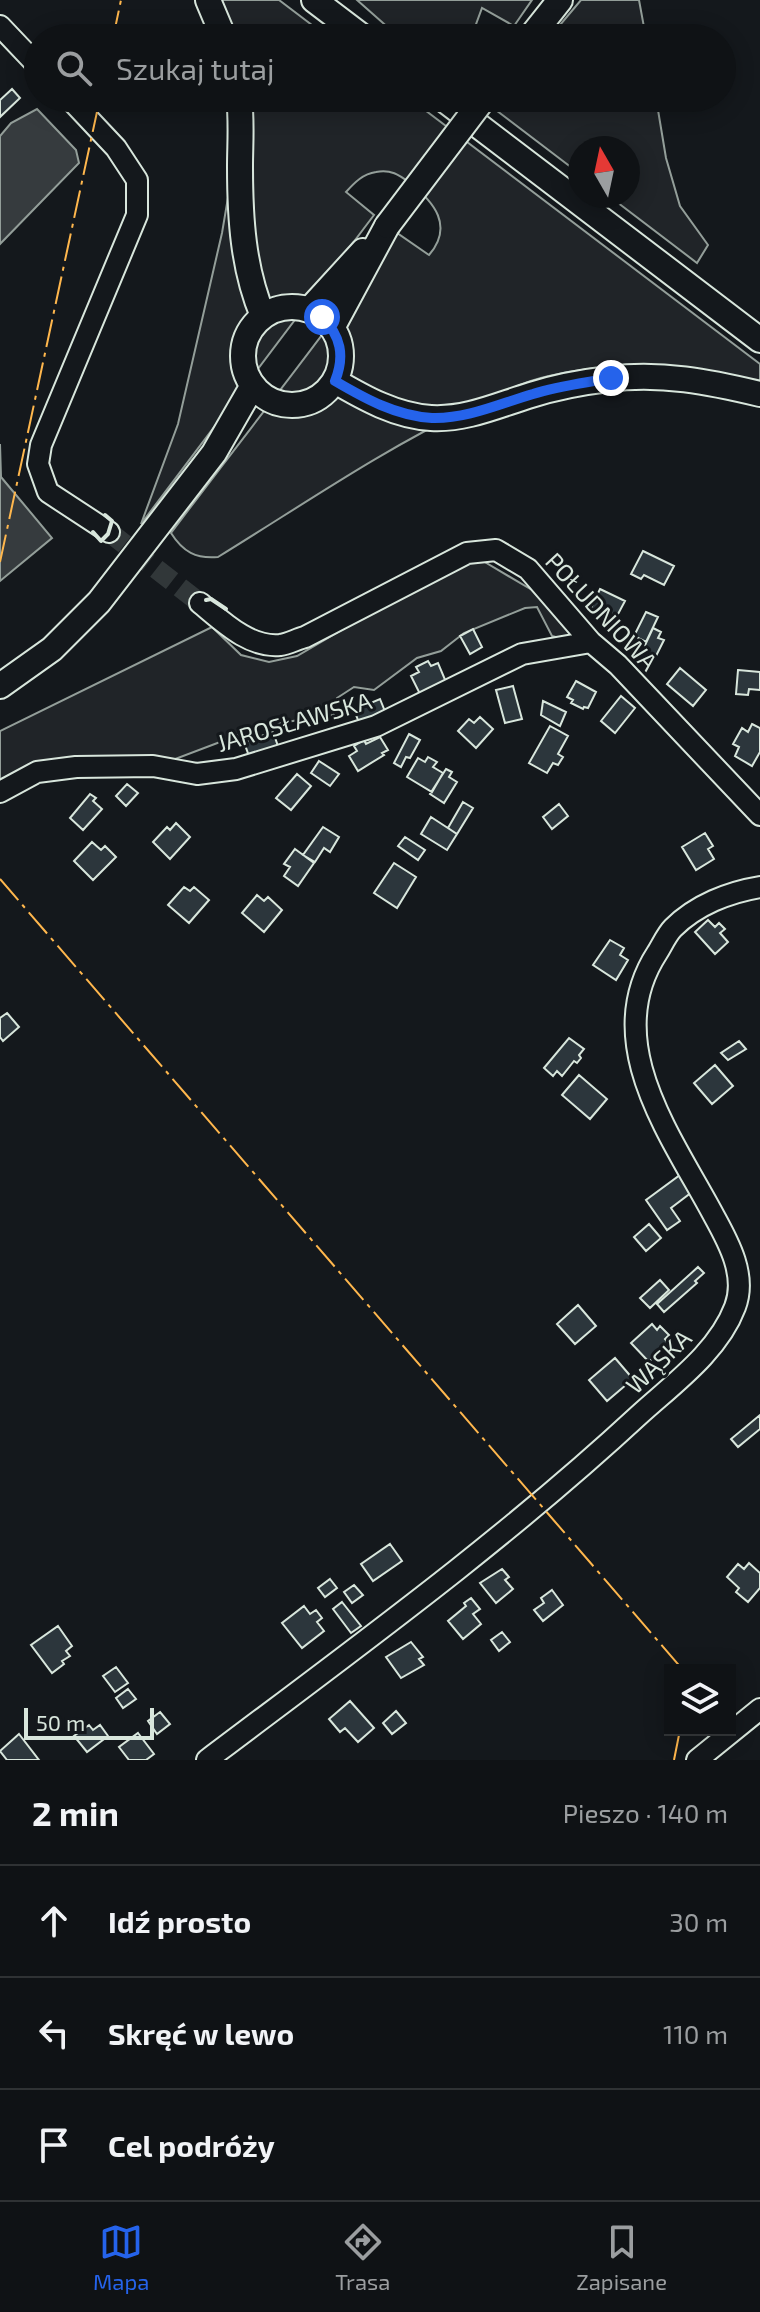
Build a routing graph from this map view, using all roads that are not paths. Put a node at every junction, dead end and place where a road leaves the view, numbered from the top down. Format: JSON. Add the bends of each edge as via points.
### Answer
{"nodes":[{"id":1,"x":208,"y":0,"type":"edge"},
{"id":2,"x":314,"y":0,"type":"edge"},
{"id":3,"x":329,"y":0,"type":"edge"},
{"id":4,"x":560,"y":0,"type":"edge"},
{"id":5,"x":218,"y":24,"type":"edge"},
{"id":6,"x":346,"y":24,"type":"edge"},
{"id":7,"x":349,"y":24,"type":"edge"},
{"id":8,"x":541,"y":24,"type":"edge"},
{"id":9,"x":0,"y":26,"type":"edge"},
{"id":10,"x":24,"y":51,"type":"edge"},
{"id":11,"x":82,"y":112,"type":"edge"},
{"id":12,"x":240,"y":112,"type":"edge"},
{"id":13,"x":460,"y":112,"type":"edge"},
{"id":14,"x":473,"y":112,"type":"edge"},
{"id":15,"x":387,"y":226,"type":"junction"},
{"id":16,"x":309,"y":310,"type":"junction"},
{"id":17,"x":263,"y":316,"type":"junction"},
{"id":18,"x":332,"y":328,"type":"junction"},
{"id":19,"x":760,"y":340,"type":"edge"},
{"id":20,"x":335,"y":381,"type":"junction"},
{"id":21,"x":252,"y":387,"type":"junction"},
{"id":22,"x":760,"y":394,"type":"edge"},
{"id":23,"x":272,"y":402,"type":"junction"},
{"id":24,"x":214,"y":453,"type":"junction"},
{"id":25,"x":109,"y":532,"type":"tunnel mouth"},
{"id":26,"x":200,"y":603,"type":"tunnel mouth"},
{"id":27,"x":591,"y":642,"type":"junction"},
{"id":28,"x":0,"y":686,"type":"edge"},
{"id":29,"x":0,"y":792,"type":"edge"},
{"id":30,"x":760,"y":815,"type":"edge"},
{"id":31,"x":760,"y":887,"type":"edge"},
{"id":32,"x":760,"y":1709,"type":"edge"},
{"id":33,"x":207,"y":1760,"type":"edge"},
{"id":34,"x":697,"y":1760,"type":"edge"}],
"edges":[{"from":1,"to":5,"type":"main road"},
{"from":2,"to":6,"type":"main road"},
{"from":3,"to":7,"type":"main road"},
{"from":4,"to":8,"type":"main road"},
{"from":9,"to":10,"type":"street"},
{"from":11,"to":25,"type":"street","via":[[137,180],[137,215],[41,445],[38,464],[48,492]]},
{"from":12,"to":17,"type":"main road","via":[[241,217],[246,260]]},
{"from":13,"to":19,"type":"main road"},
{"from":14,"to":15,"type":"main road","bridge":true},
{"from":15,"to":16,"type":"main road"},
{"from":15,"to":18,"type":"main road"},
{"from":16,"to":17,"type":"main road","via":[[280,308]]},
{"from":16,"to":18,"type":"main road"},
{"from":17,"to":21,"type":"main road","via":[[249,330],[242,349]]},
{"from":18,"to":20,"type":"main road","via":[[341,359]]},
{"from":20,"to":22,"type":"main road","via":[[370,401],[430,418],[459,417],[611,378],[658,376]]},
{"from":20,"to":23,"type":"main road","via":[[300,405]]},
{"from":21,"to":23,"type":"main road"},
{"from":21,"to":24,"type":"main road"},
{"from":23,"to":24,"type":"main road"},
{"from":24,"to":28,"type":"main road","via":[[99,602],[52,649]]},
{"from":26,"to":27,"type":"street","name":"POŁUDNIOWA","via":[[234,631],[280,645],[467,553],[496,550],[528,569]]},
{"from":27,"to":29,"type":"street","name":"JAROSŁAWSKA","via":[[522,654],[376,726],[236,769],[197,774],[153,766],[76,767],[37,772]]},
{"from":27,"to":30,"type":"street","name":"POŁUDNIOWA"},
{"from":31,"to":33,"type":"street","name":"WĄSKA","via":[[705,904],[673,928],[639,989],[635,1028],[646,1090],[738,1269],[735,1307],[715,1342],[598,1453],[440,1584]]},
{"from":32,"to":34,"type":"street"}]}
